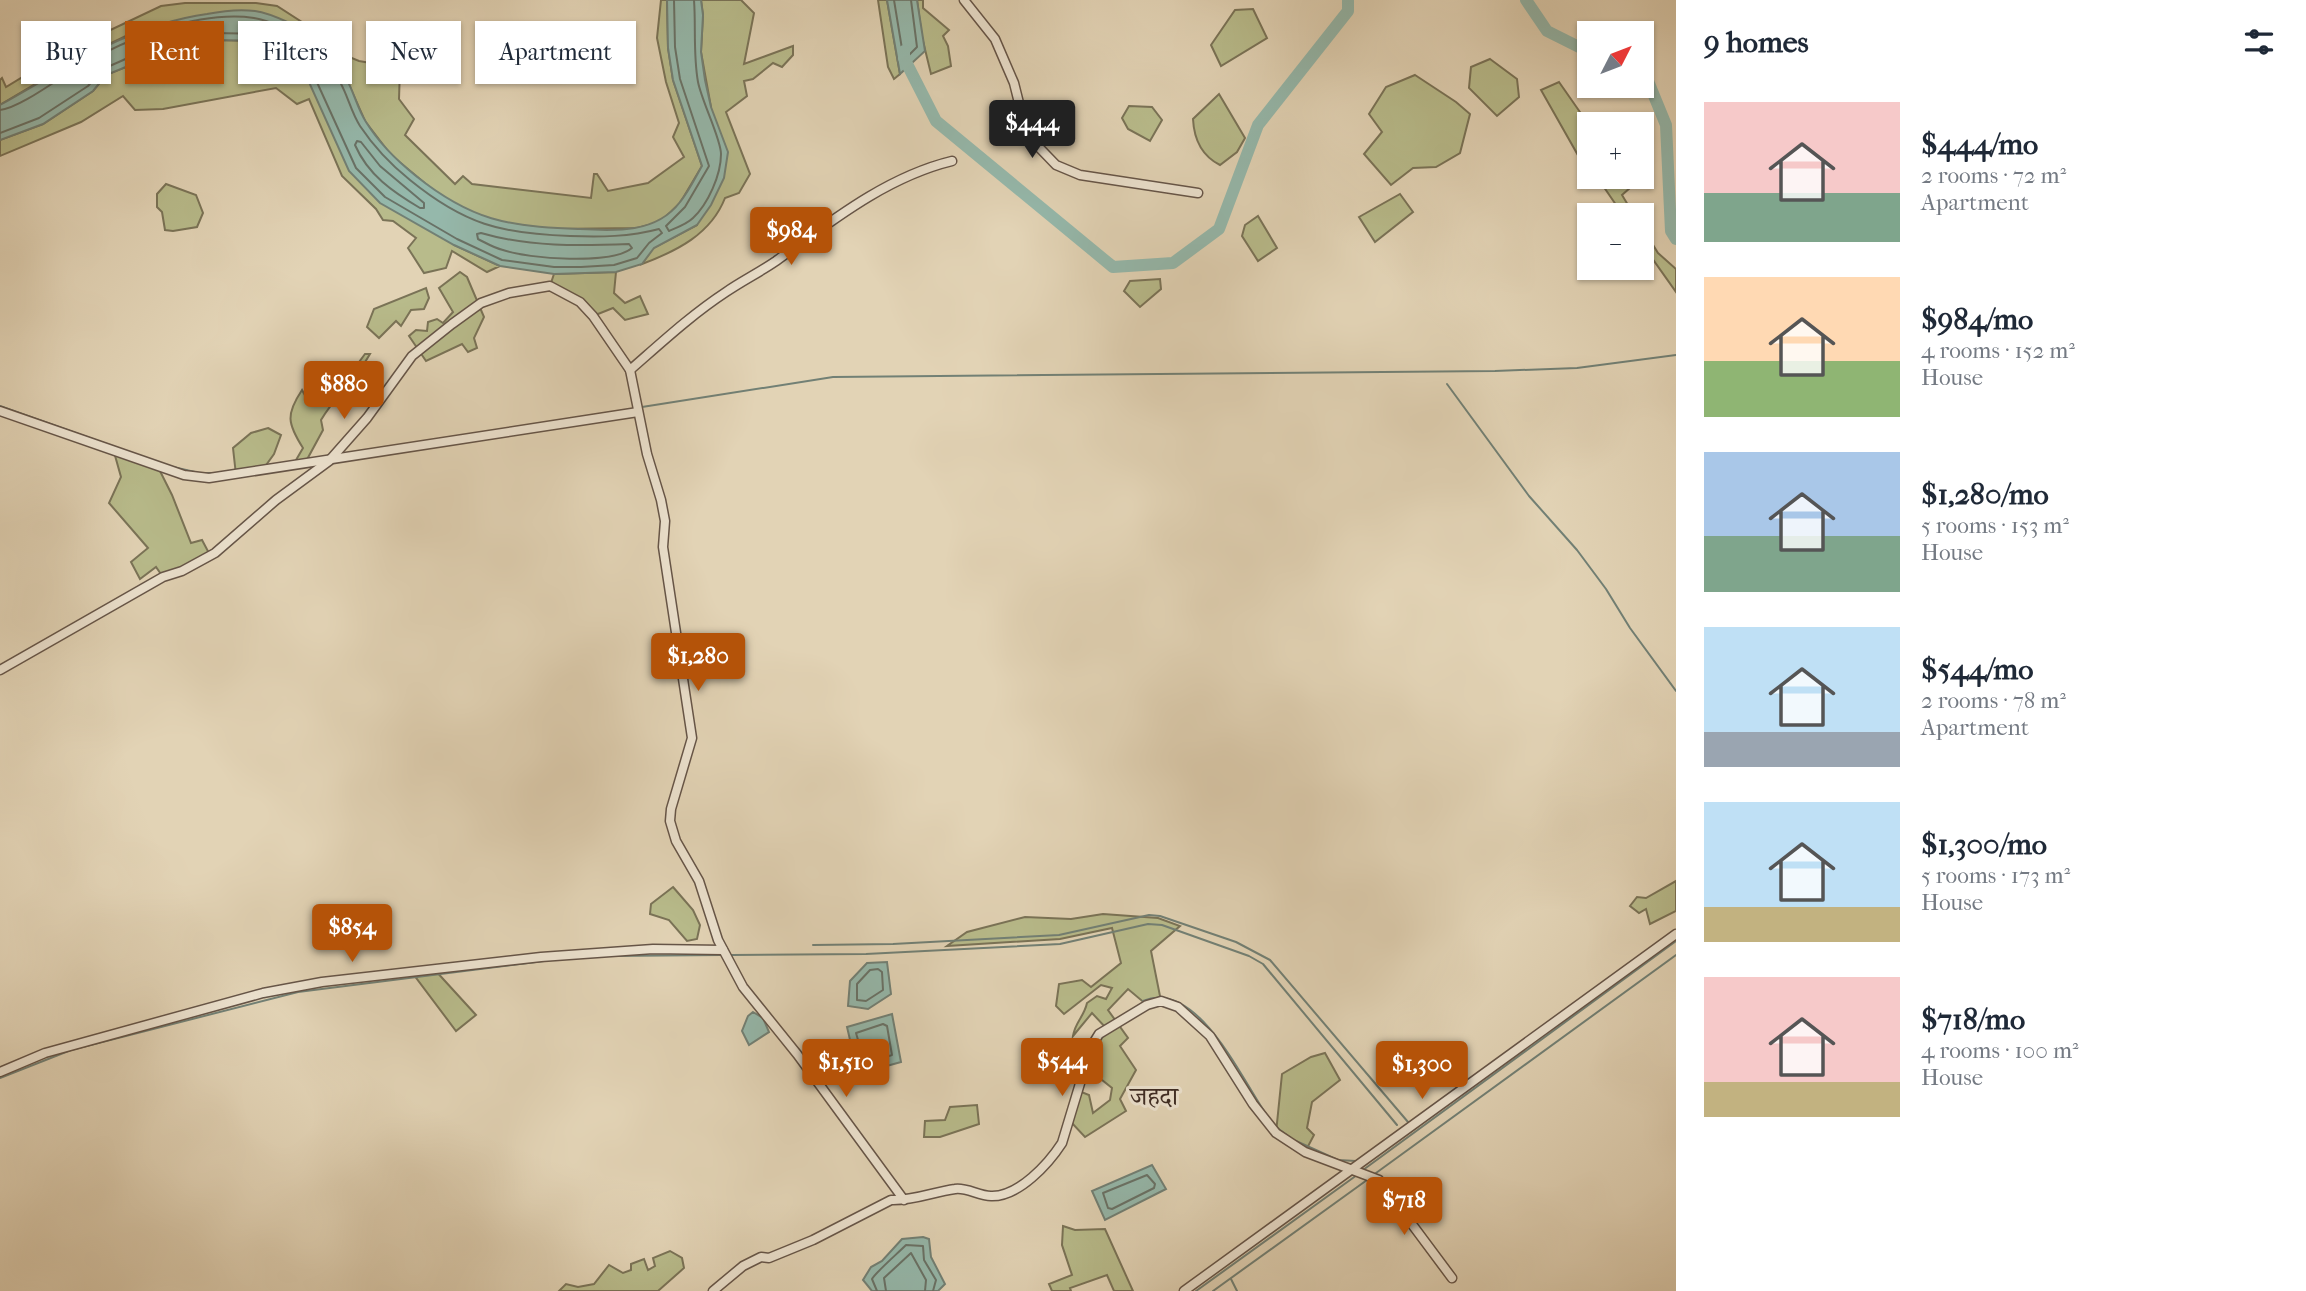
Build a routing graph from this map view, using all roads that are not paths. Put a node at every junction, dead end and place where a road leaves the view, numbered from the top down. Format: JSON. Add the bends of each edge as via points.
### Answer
{"nodes":[{"id":1,"x":964,"y":0,"type":"edge"},
{"id":2,"x":951,"y":160,"type":"dead end"},
{"id":3,"x":1198,"y":193,"type":"dead end"},
{"id":4,"x":630,"y":370,"type":"junction"},
{"id":5,"x":0,"y":411,"type":"edge"},
{"id":6,"x":638,"y":412,"type":"junction"},
{"id":7,"x":328,"y":461,"type":"junction"},
{"id":8,"x":0,"y":670,"type":"edge"},
{"id":9,"x":1676,"y":934,"type":"edge"},
{"id":10,"x":723,"y":950,"type":"junction"},
{"id":11,"x":0,"y":1072,"type":"edge"},
{"id":12,"x":1355,"y":1168,"type":"junction"},
{"id":13,"x":904,"y":1200,"type":"junction"},
{"id":14,"x":1452,"y":1278,"type":"dead end"},
{"id":15,"x":713,"y":1291,"type":"edge"},
{"id":16,"x":1184,"y":1291,"type":"edge"}],
"edges":[{"from":1,"to":3,"type":"street","via":[[995,39],[1014,83],[1027,135],[1056,165],[1080,175]]},
{"from":2,"to":4,"type":"street","via":[[871,196],[822,225],[724,293]]},
{"from":4,"to":6,"type":"street"},
{"from":4,"to":7,"type":"street","via":[[580,302],[550,286],[509,293],[481,303],[411,356],[367,418]]},
{"from":5,"to":7,"type":"street","via":[[197,477]]},
{"from":6,"to":7,"type":"street"},
{"from":6,"to":10,"type":"street","via":[[665,521],[663,547],[692,738],[670,821],[699,881]]},
{"from":7,"to":8,"type":"street","via":[[215,553],[163,577]]},
{"from":9,"to":12,"type":"street"},
{"from":10,"to":11,"type":"street","via":[[653,949],[541,957],[322,982],[263,993],[45,1053]]},
{"from":10,"to":13,"type":"street","via":[[761,1012]]},
{"from":12,"to":13,"type":"street","via":[[1305,1152],[1276,1133],[1210,1037],[1178,1007],[1161,1001],[1099,1034],[1062,1143],[1033,1175],[1001,1195],[959,1188]]},
{"from":12,"to":14,"type":"street","via":[[1379,1180]]},
{"from":12,"to":16,"type":"street"},
{"from":13,"to":15,"type":"street","via":[[891,1200],[813,1240],[761,1257]]}]}
